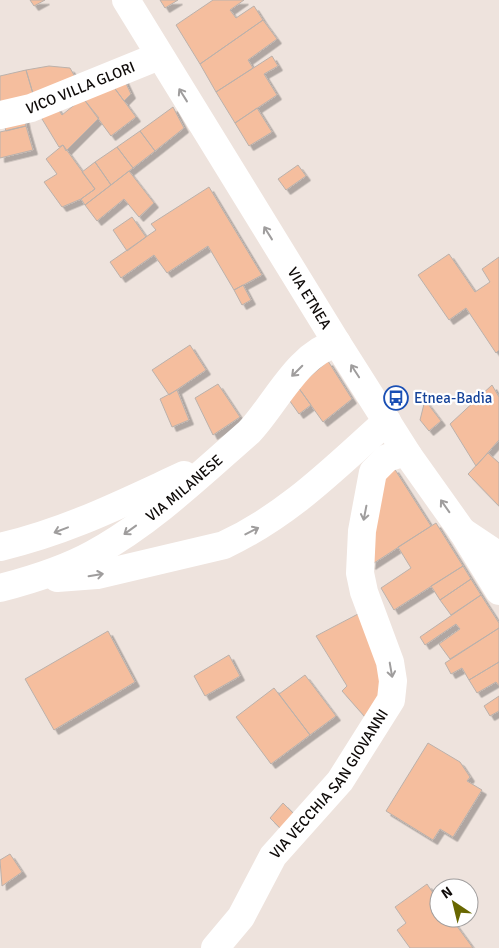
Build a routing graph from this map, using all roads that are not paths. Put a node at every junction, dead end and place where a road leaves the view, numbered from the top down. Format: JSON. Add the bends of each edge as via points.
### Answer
{"nodes":[{"id":1,"x":126,"y":0,"type":"edge"},
{"id":2,"x":159,"y":56,"type":"junction"},
{"id":3,"x":0,"y":115,"type":"edge"},
{"id":4,"x":337,"y":343,"type":"junction"},
{"id":5,"x":387,"y":421,"type":"junction"},
{"id":6,"x":408,"y":454,"type":"junction"},
{"id":7,"x":217,"y":460,"type":"junction"},
{"id":8,"x":344,"y":462,"type":"junction"},
{"id":9,"x":374,"y":472,"type":"junction"},
{"id":10,"x":462,"y":531,"type":"junction"},
{"id":11,"x":0,"y":547,"type":"edge"},
{"id":12,"x":499,"y":556,"type":"edge"},
{"id":13,"x":30,"y":581,"type":"junction"},
{"id":14,"x":0,"y":588,"type":"edge"},
{"id":15,"x":499,"y":591,"type":"edge"},
{"id":16,"x":214,"y":948,"type":"edge"}],
"edges":[{"from":1,"to":2,"type":"street","name":"VIA ETNEA"},
{"from":2,"to":3,"type":"street","name":"VICO VILLA GLORI","via":[[31,108]]},
{"from":4,"to":2,"type":"street","name":"VIA ETNEA","one_way":true},
{"from":5,"to":4,"type":"street","name":"VIA ETNEA","one_way":true},
{"from":4,"to":7,"type":"street","name":"VIA MILANESE","one_way":true,"via":[[296,371],[263,417]]},
{"from":5,"to":6,"type":"street","name":"VIA ETNEA"},
{"from":5,"to":8,"type":"street"},
{"from":6,"to":9,"type":"street","via":[[387,458]]},
{"from":10,"to":6,"type":"street","name":"VIA ETNEA","one_way":true},
{"from":7,"to":11,"type":"street","one_way":true,"via":[[94,517],[42,537]]},
{"from":7,"to":13,"type":"street","name":"VIA MILANESE","one_way":true,"via":[[114,542],[92,555]]},
{"from":8,"to":9,"type":"street","via":[[360,463]]},
{"from":13,"to":8,"type":"street","one_way":true,"via":[[97,575],[224,545],[267,523]]},
{"from":9,"to":16,"type":"street","name":"VIA VECCHIA SAN GIOVANNI","one_way":true,"via":[[362,531],[360,573],[390,662],[391,700],[340,781],[273,856],[241,917]]},
{"from":10,"to":12,"type":"street"},
{"from":10,"to":15,"type":"street","name":"VIA ETNEA"},
{"from":13,"to":14,"type":"street","name":"VIA MILANESE"}]}
